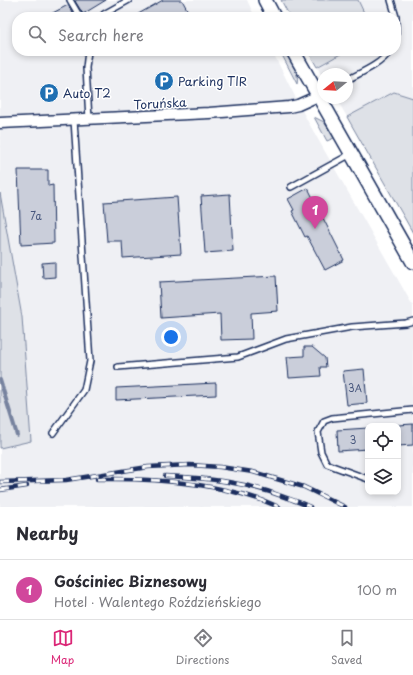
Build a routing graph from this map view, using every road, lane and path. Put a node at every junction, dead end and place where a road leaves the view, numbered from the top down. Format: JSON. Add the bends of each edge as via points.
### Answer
{"nodes":[{"id":1,"x":70,"y":0,"type":"edge"},
{"id":2,"x":129,"y":0,"type":"edge"},
{"id":3,"x":265,"y":0,"type":"edge"},
{"id":4,"x":391,"y":0,"type":"edge"},
{"id":5,"x":77,"y":12,"type":"edge"},
{"id":6,"x":108,"y":12,"type":"edge"},
{"id":7,"x":271,"y":12,"type":"edge"},
{"id":8,"x":395,"y":12,"type":"edge"},
{"id":9,"x":87,"y":56,"type":"edge"},
{"id":10,"x":296,"y":56,"type":"edge"},
{"id":11,"x":387,"y":56,"type":"edge"},
{"id":12,"x":353,"y":77,"type":"edge"},
{"id":13,"x":317,"y":88,"type":"edge"},
{"id":14,"x":317,"y":96,"type":"edge"},
{"id":15,"x":326,"y":104,"type":"edge"},
{"id":16,"x":89,"y":119,"type":"junction"},
{"id":17,"x":74,"y":120,"type":"junction"},
{"id":18,"x":0,"y":123,"type":"edge"},
{"id":19,"x":352,"y":154,"type":"junction"},
{"id":20,"x":291,"y":187,"type":"dead end"},
{"id":21,"x":413,"y":262,"type":"edge"},
{"id":22,"x":413,"y":321,"type":"edge"},
{"id":23,"x":118,"y":366,"type":"dead end"},
{"id":24,"x":413,"y":410,"type":"edge"},
{"id":25,"x":53,"y":433,"type":"dead end"},
{"id":26,"x":365,"y":478,"type":"edge"}],
"edges":[{"from":1,"to":5,"type":"lane"},
{"from":2,"to":6,"type":"lane"},
{"from":3,"to":7,"type":"street"},
{"from":4,"to":8,"type":"lane"},
{"from":9,"to":16,"type":"lane"},
{"from":10,"to":13,"type":"street"},
{"from":11,"to":12,"type":"lane"},
{"from":14,"to":16,"type":"street","name":"Toruńska","via":[[289,107],[209,114]]},
{"from":15,"to":19,"type":"street"},
{"from":16,"to":17,"type":"street","name":"Toruńska"},
{"from":17,"to":18,"type":"street","name":"Toruńska"},
{"from":17,"to":25,"type":"lane","via":[[90,361],[84,390]]},
{"from":19,"to":20,"type":"lane"},
{"from":19,"to":21,"type":"street"},
{"from":22,"to":23,"type":"lane","via":[[286,339],[238,357]]},
{"from":24,"to":26,"type":"lane","via":[[324,421],[318,432],[321,452],[327,464]]}]}
